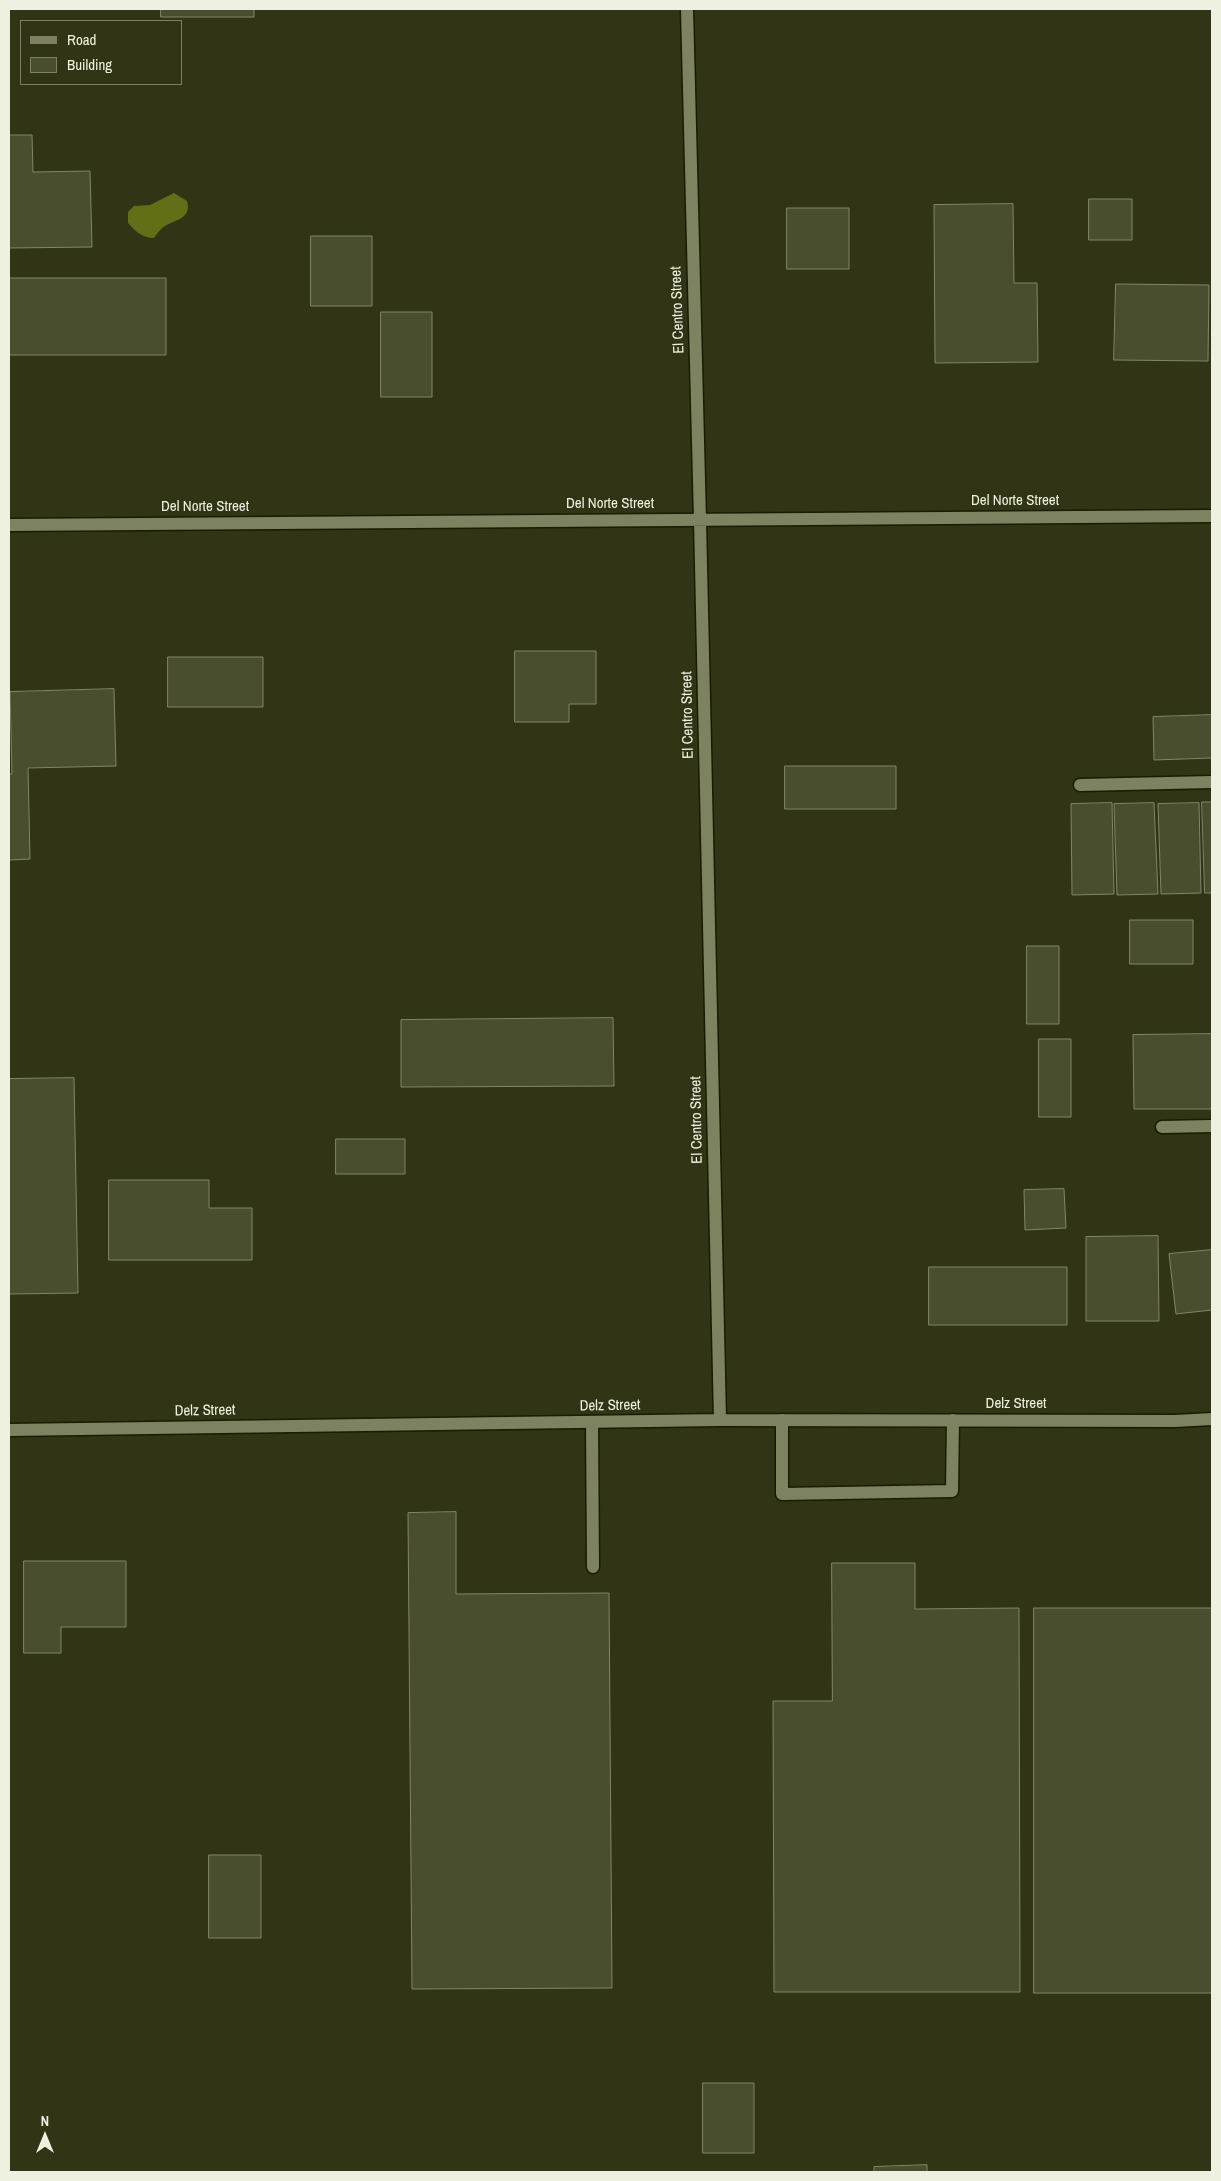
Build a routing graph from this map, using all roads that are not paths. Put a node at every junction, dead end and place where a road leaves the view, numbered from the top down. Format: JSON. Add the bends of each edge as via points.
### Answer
{"nodes":[{"id":1,"x":687,"y":9,"type":"edge"},
{"id":2,"x":1212,"y":516,"type":"edge"},
{"id":3,"x":700,"y":520,"type":"junction"},
{"id":4,"x":9,"y":525,"type":"edge"},
{"id":5,"x":1212,"y":782,"type":"edge"},
{"id":6,"x":1080,"y":786,"type":"dead end"},
{"id":7,"x":1212,"y":1126,"type":"edge"},
{"id":8,"x":1162,"y":1127,"type":"dead end"},
{"id":9,"x":1212,"y":1419,"type":"edge"},
{"id":10,"x":720,"y":1420,"type":"junction"},
{"id":11,"x":782,"y":1420,"type":"junction"},
{"id":12,"x":953,"y":1420,"type":"junction"},
{"id":13,"x":592,"y":1422,"type":"junction"},
{"id":14,"x":9,"y":1430,"type":"edge"},
{"id":15,"x":593,"y":1567,"type":"dead end"}],
"edges":[{"from":1,"to":3,"type":"street","name":"El Centro Street"},
{"from":2,"to":3,"type":"street","name":"Del Norte Street"},
{"from":3,"to":4,"type":"street","name":"Del Norte Street"},
{"from":3,"to":10,"type":"street","name":"El Centro Street"},
{"from":5,"to":6,"type":"street"},
{"from":7,"to":8,"type":"street"},
{"from":9,"to":12,"type":"street","name":"Delz Street"},
{"from":10,"to":11,"type":"street","name":"Delz Street"},
{"from":10,"to":13,"type":"street","name":"Delz Street"},
{"from":11,"to":12,"type":"street","name":"Delz Street"},
{"from":11,"to":12,"type":"street","via":[[782,1494],[952,1491]]},
{"from":13,"to":14,"type":"street","name":"Delz Street"},
{"from":13,"to":15,"type":"street"}]}
